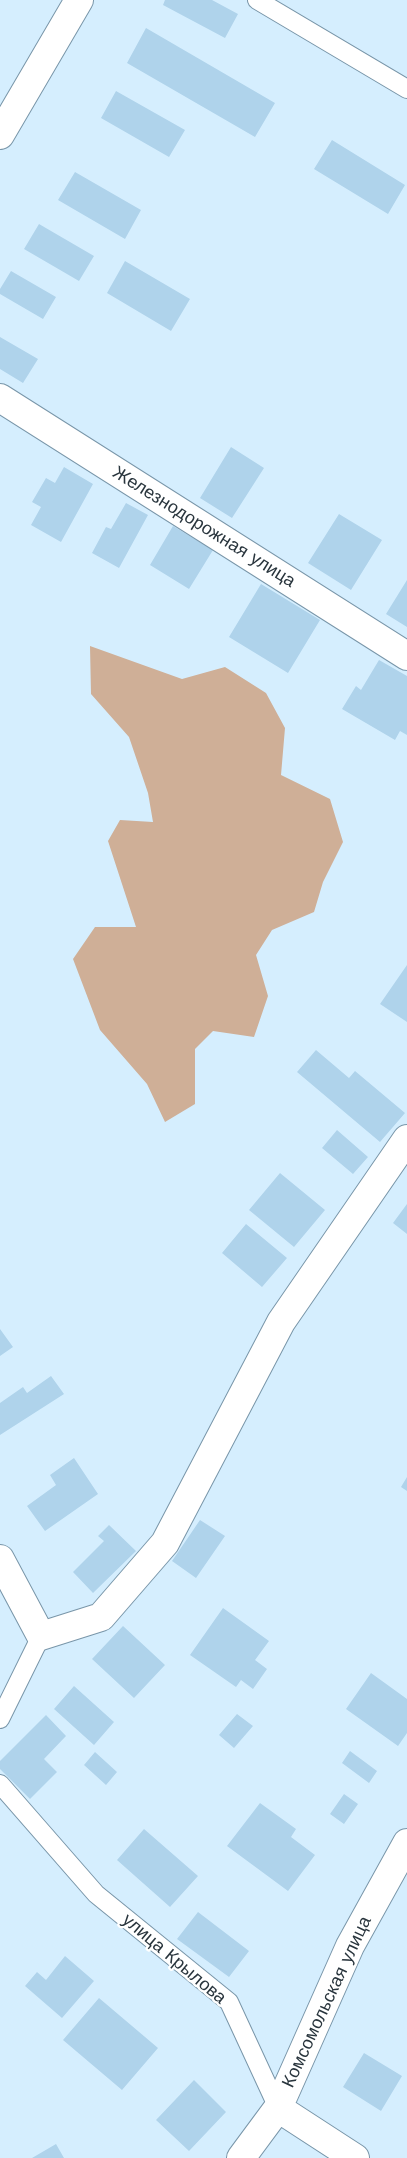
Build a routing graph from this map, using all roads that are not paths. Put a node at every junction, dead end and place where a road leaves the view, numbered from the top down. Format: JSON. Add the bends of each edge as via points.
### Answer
{"nodes":[{"id":1,"x":79,"y":0,"type":"edge"},
{"id":2,"x":257,"y":0,"type":"edge"},
{"id":3,"x":407,"y":89,"type":"edge"},
{"id":4,"x":0,"y":135,"type":"edge"},
{"id":5,"x":0,"y":398,"type":"edge"},
{"id":6,"x":407,"y":656,"type":"edge"},
{"id":7,"x":407,"y":1139,"type":"edge"},
{"id":8,"x":0,"y":1558,"type":"edge"},
{"id":9,"x":41,"y":1636,"type":"junction"},
{"id":10,"x":0,"y":1719,"type":"edge"},
{"id":11,"x":0,"y":1784,"type":"edge"},
{"id":12,"x":407,"y":1843,"type":"edge"},
{"id":13,"x":278,"y":2108,"type":"junction"},
{"id":14,"x":242,"y":2158,"type":"edge"},
{"id":15,"x":355,"y":2158,"type":"edge"}],
"edges":[{"from":1,"to":4,"type":"street"},
{"from":2,"to":3,"type":"lane"},
{"from":5,"to":6,"type":"street","name":"Железнодорожная улица"},
{"from":7,"to":9,"type":"street","via":[[281,1322],[166,1543],[101,1617]]},
{"from":8,"to":9,"type":"street"},
{"from":9,"to":10,"type":"lane"},
{"from":11,"to":13,"type":"lane","name":"улица Крылова","via":[[96,1894],[229,2002]]},
{"from":12,"to":13,"type":"street","name":"Комсомольская улица","via":[[350,1946]]},
{"from":13,"to":14,"type":"street","name":"Комсомольская улица"},
{"from":13,"to":15,"type":"street"}]}
